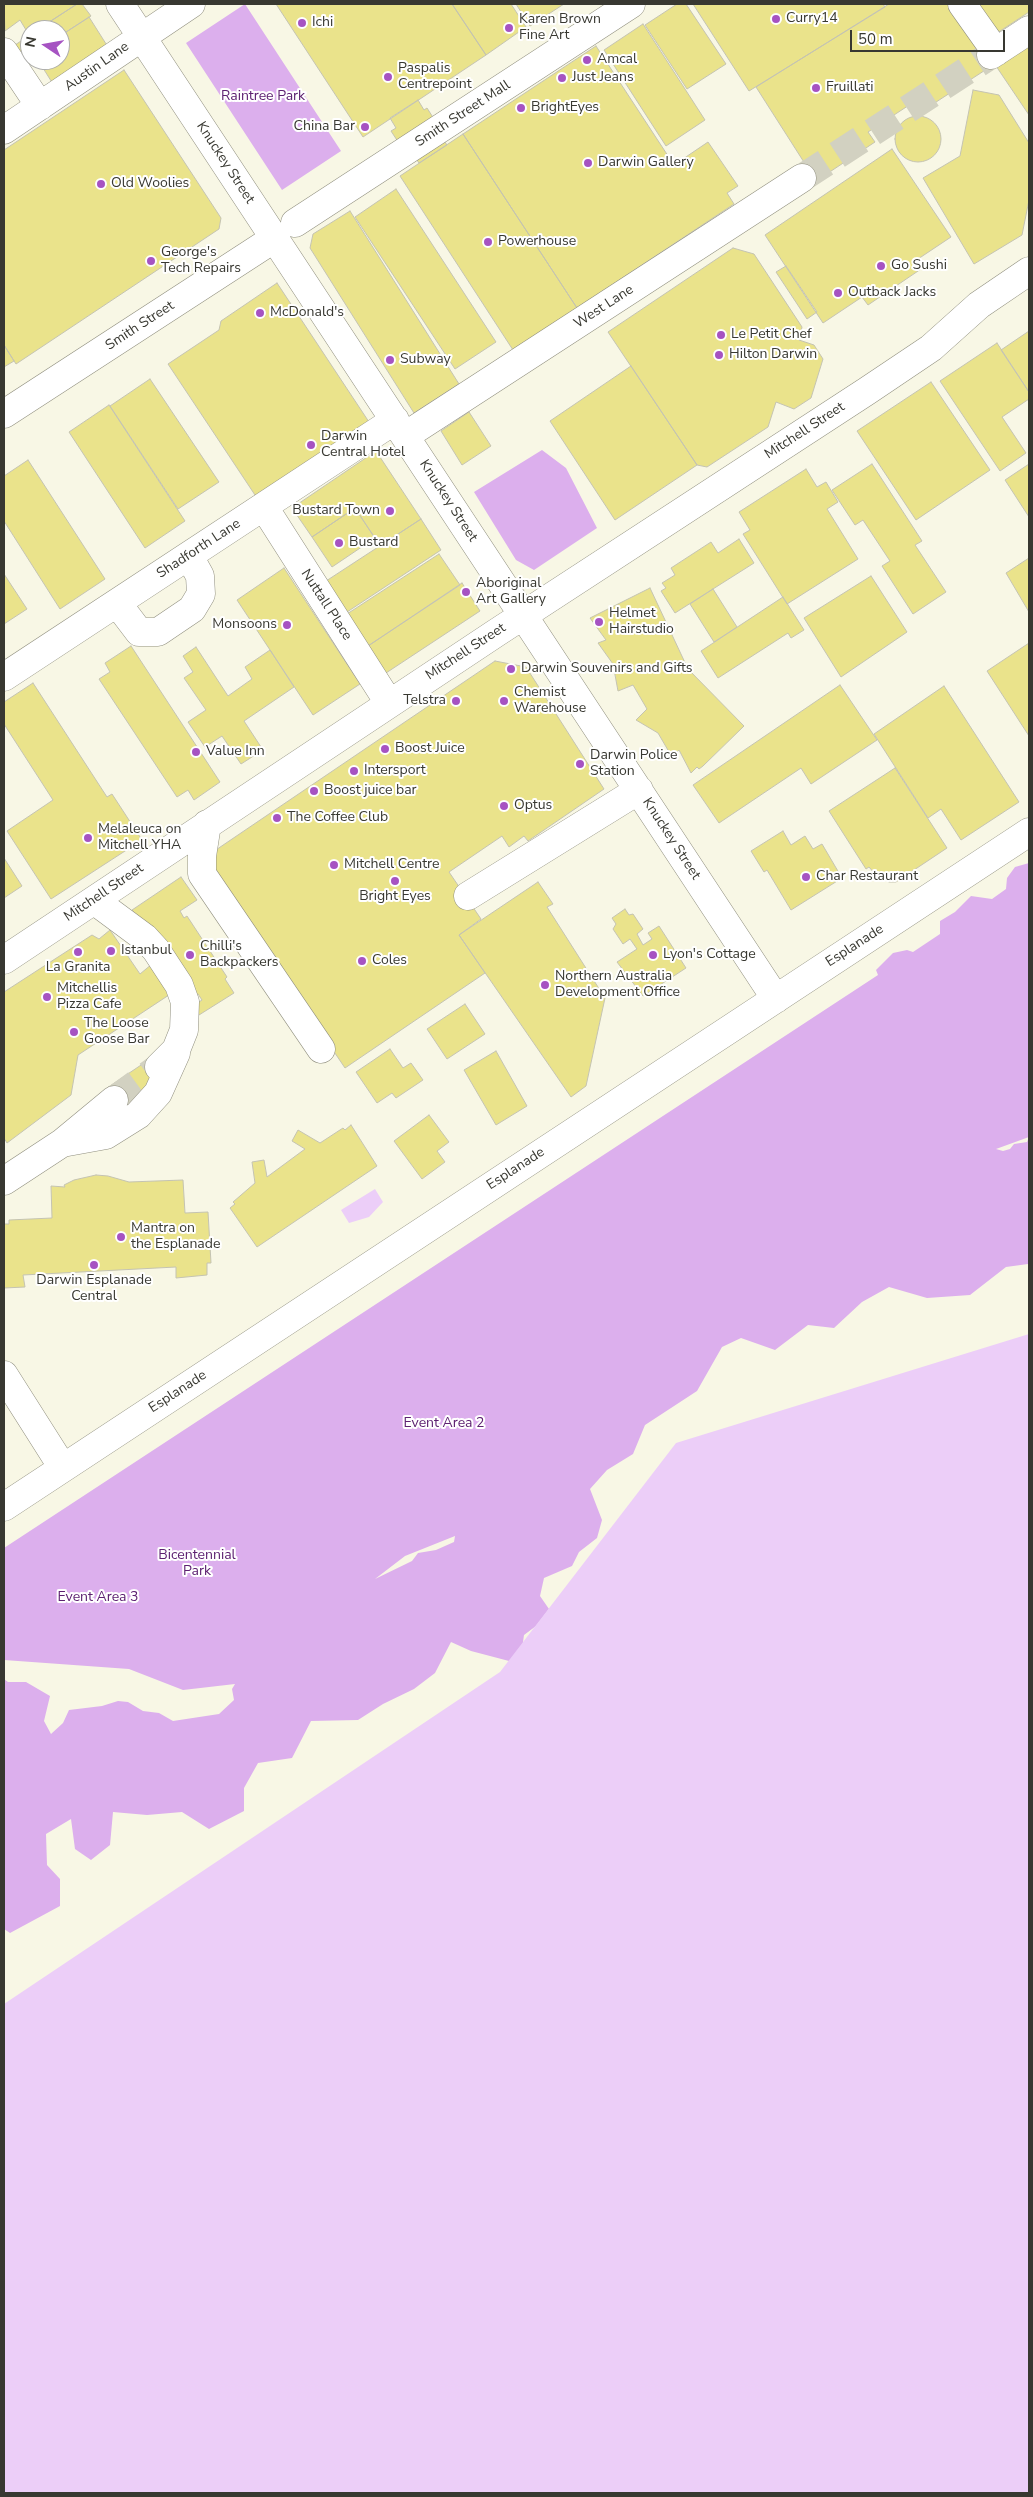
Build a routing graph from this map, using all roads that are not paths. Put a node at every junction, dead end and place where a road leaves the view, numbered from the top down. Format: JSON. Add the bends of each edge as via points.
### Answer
{"nodes":[{"id":1,"x":120,"y":4,"type":"edge"},
{"id":2,"x":191,"y":4,"type":"edge"},
{"id":3,"x":631,"y":4,"type":"edge"},
{"id":4,"x":973,"y":17,"type":"edge"},
{"id":5,"x":1029,"y":30,"type":"edge"},
{"id":6,"x":142,"y":36,"type":"junction"},
{"id":7,"x":4,"y":52,"type":"edge"},
{"id":8,"x":40,"y":106,"type":"junction"},
{"id":9,"x":4,"y":130,"type":"edge"},
{"id":10,"x":802,"y":178,"type":"tunnel mouth"},
{"id":11,"x":285,"y":231,"type":"junction"},
{"id":12,"x":1029,"y":272,"type":"edge"},
{"id":13,"x":1029,"y":294,"type":"edge"},
{"id":14,"x":931,"y":348,"type":"junction"},
{"id":15,"x":4,"y":414,"type":"edge"},
{"id":16,"x":400,"y":428,"type":"junction"},
{"id":17,"x":264,"y":507,"type":"junction"},
{"id":18,"x":189,"y":556,"type":"junction"},
{"id":19,"x":118,"y":603,"type":"junction"},
{"id":20,"x":523,"y":614,"type":"junction"},
{"id":21,"x":4,"y":677,"type":"edge"},
{"id":22,"x":389,"y":703,"type":"junction"},
{"id":23,"x":639,"y":790,"type":"junction"},
{"id":24,"x":207,"y":824,"type":"junction"},
{"id":25,"x":1029,"y":832,"type":"edge"},
{"id":26,"x":468,"y":896,"type":"dead end"},
{"id":27,"x":95,"y":901,"type":"junction"},
{"id":28,"x":4,"y":960,"type":"edge"},
{"id":29,"x":776,"y":999,"type":"junction"},
{"id":30,"x":180,"y":1042,"type":"junction"},
{"id":31,"x":321,"y":1049,"type":"dead end"},
{"id":32,"x":160,"y":1067,"type":"tunnel mouth"},
{"id":33,"x":114,"y":1100,"type":"tunnel mouth"},
{"id":34,"x":62,"y":1143,"type":"junction"},
{"id":35,"x":4,"y":1181,"type":"edge"},
{"id":36,"x":4,"y":1375,"type":"edge"},
{"id":37,"x":63,"y":1468,"type":"junction"},
{"id":38,"x":4,"y":1507,"type":"edge"}],
"edges":[{"from":1,"to":6,"type":"street","name":"Knuckey Street"},
{"from":2,"to":6,"type":"street","name":"Austin Lane"},
{"from":3,"to":11,"type":"street","name":"Smith Street Mall"},
{"from":4,"to":5,"type":"street","via":[[993,54]]},
{"from":6,"to":8,"type":"street","name":"Austin Lane"},
{"from":6,"to":11,"type":"street","name":"Knuckey Street"},
{"from":7,"to":8,"type":"street"},
{"from":8,"to":9,"type":"street","name":"Austin Lane"},
{"from":10,"to":16,"type":"street","name":"West Lane"},
{"from":11,"to":15,"type":"street","name":"Smith Street"},
{"from":11,"to":16,"type":"street","name":"Knuckey Street"},
{"from":12,"to":14,"type":"street","name":"Mitchell Street","via":[[979,305]]},
{"from":13,"to":14,"type":"street","name":"Mitchell Street"},
{"from":14,"to":20,"type":"street","name":"Mitchell Street"},
{"from":16,"to":17,"type":"street","name":"Shadforth Lane"},
{"from":16,"to":20,"type":"street","name":"Knuckey Street"},
{"from":17,"to":18,"type":"street","name":"Shadforth Lane"},
{"from":17,"to":22,"type":"street","name":"Nuttall Place"},
{"from":18,"to":19,"type":"street","name":"Shadforth Lane"},
{"from":18,"to":19,"type":"street","via":[[200,576],[201,594],[192,609],[158,632],[139,632]]},
{"from":19,"to":21,"type":"street","name":"Shadforth Lane"},
{"from":20,"to":22,"type":"street","name":"Mitchell Street"},
{"from":20,"to":23,"type":"street","name":"Knuckey Street"},
{"from":22,"to":24,"type":"street","name":"Mitchell Street"},
{"from":23,"to":26,"type":"street"},
{"from":23,"to":29,"type":"street","name":"Knuckey Street"},
{"from":24,"to":27,"type":"street","name":"Mitchell Street"},
{"from":24,"to":31,"type":"street","via":[[202,874]]},
{"from":25,"to":29,"type":"street","name":"Esplanade"},
{"from":27,"to":28,"type":"street","name":"Mitchell Street"},
{"from":27,"to":30,"type":"street","via":[[145,938],[179,986],[186,1015]]},
{"from":29,"to":37,"type":"street","name":"Esplanade"},
{"from":30,"to":32,"type":"street"},
{"from":30,"to":34,"type":"street","via":[[158,1093],[138,1115],[106,1135]]},
{"from":33,"to":34,"type":"street"},
{"from":34,"to":35,"type":"street"},
{"from":36,"to":37,"type":"street"},
{"from":37,"to":38,"type":"street","name":"Esplanade"}]}
